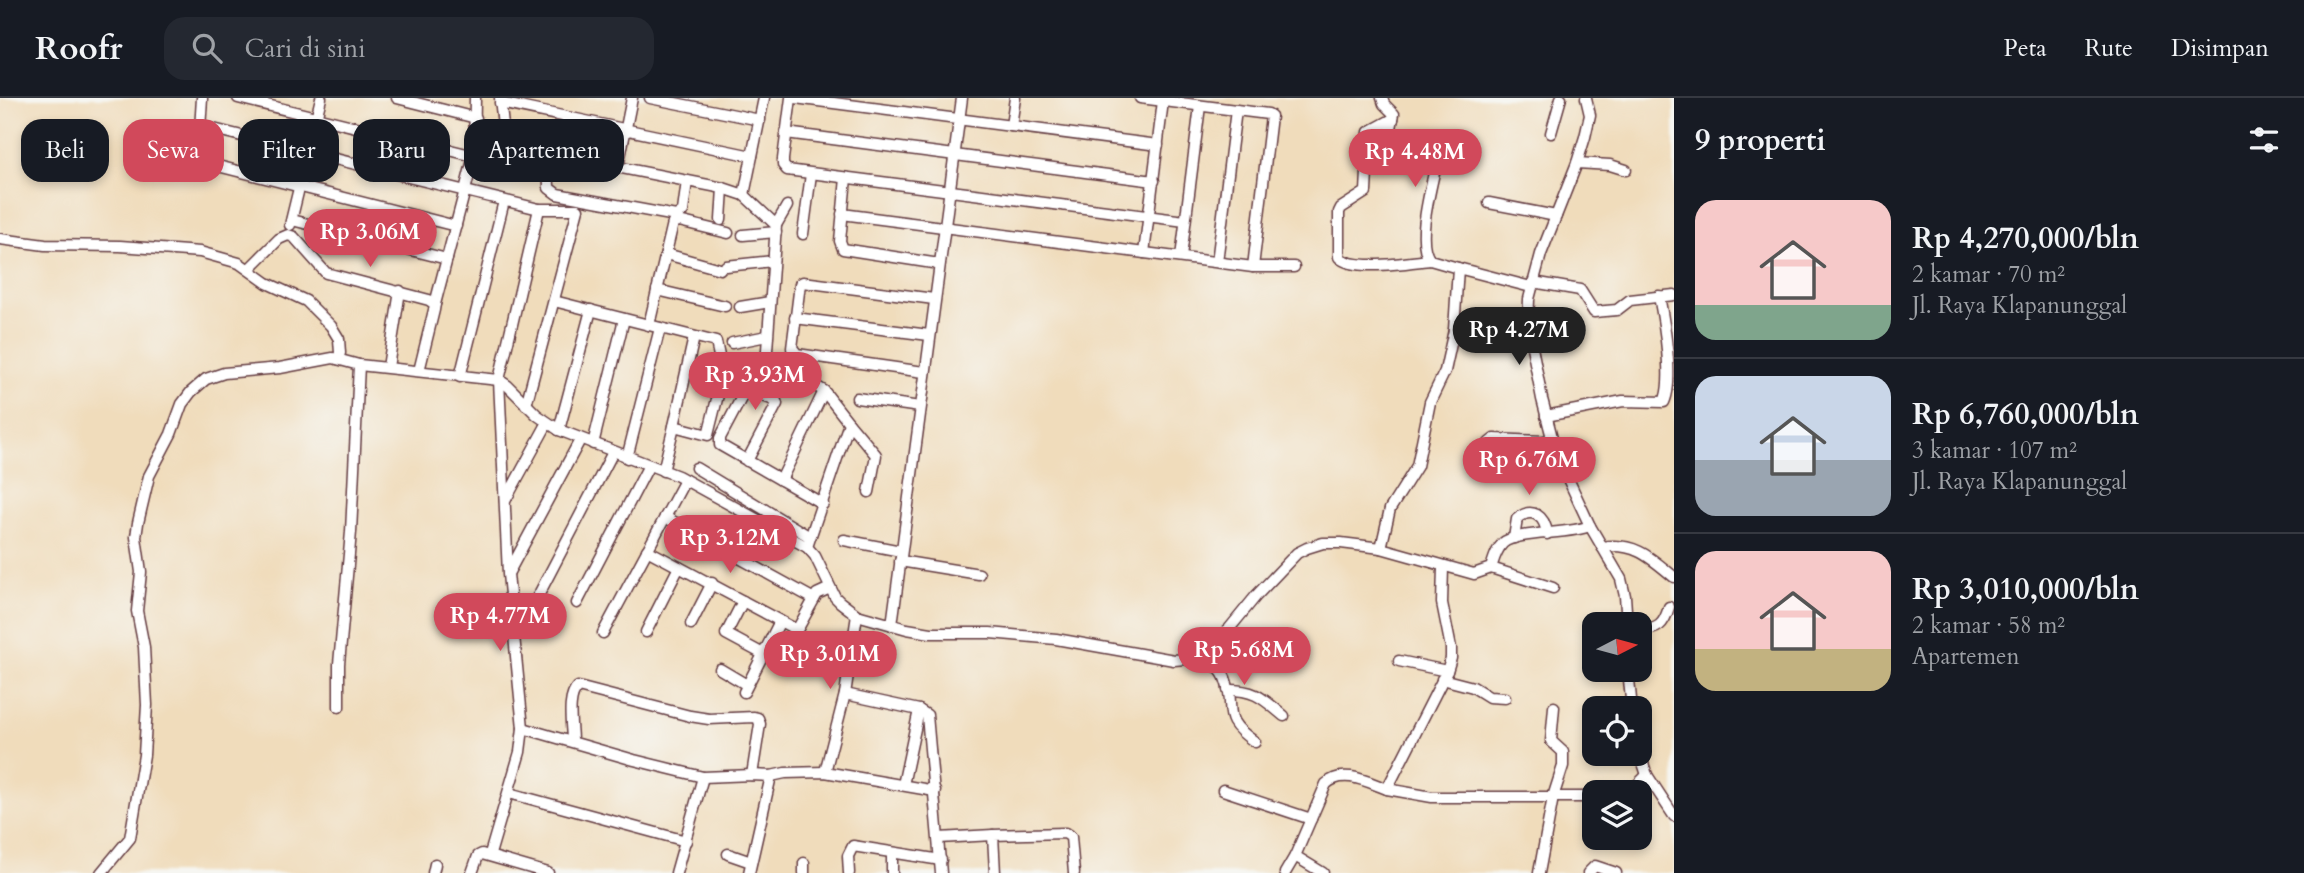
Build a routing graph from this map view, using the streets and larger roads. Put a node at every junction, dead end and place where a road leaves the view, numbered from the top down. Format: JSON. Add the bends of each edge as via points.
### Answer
{"nodes":[{"id":1,"x":202,"y":98,"type":"edge"},
{"id":2,"x":237,"y":98,"type":"edge"},
{"id":3,"x":321,"y":98,"type":"edge"},
{"id":4,"x":397,"y":98,"type":"edge"},
{"id":5,"x":475,"y":98,"type":"edge"},
{"id":6,"x":632,"y":98,"type":"edge"},
{"id":7,"x":650,"y":98,"type":"edge"},
{"id":8,"x":764,"y":98,"type":"edge"},
{"id":9,"x":793,"y":98,"type":"edge"},
{"id":10,"x":962,"y":98,"type":"edge"},
{"id":11,"x":1015,"y":98,"type":"edge"},
{"id":12,"x":1141,"y":98,"type":"edge"},
{"id":13,"x":1252,"y":98,"type":"edge"},
{"id":14,"x":1382,"y":98,"type":"edge"},
{"id":15,"x":1561,"y":98,"type":"edge"},
{"id":16,"x":1586,"y":98,"type":"edge"},
{"id":17,"x":669,"y":100,"type":"edge"},
{"id":18,"x":1178,"y":100,"type":"edge"},
{"id":19,"x":500,"y":101,"type":"edge"},
{"id":20,"x":1163,"y":101,"type":"junction"},
{"id":21,"x":1215,"y":103,"type":"edge"},
{"id":22,"x":1200,"y":106,"type":"junction"},
{"id":23,"x":1236,"y":110,"type":"junction"},
{"id":24,"x":1250,"y":112,"type":"junction"},
{"id":25,"x":316,"y":118,"type":"junction"},
{"id":26,"x":476,"y":118,"type":"joint"},
{"id":27,"x":201,"y":119,"type":"edge"},
{"id":28,"x":502,"y":119,"type":"edge"},
{"id":29,"x":958,"y":119,"type":"junction"},
{"id":30,"x":1393,"y":119,"type":"junction"},
{"id":31,"x":760,"y":120,"type":"junction"},
{"id":32,"x":1011,"y":126,"type":"junction"},
{"id":33,"x":626,"y":130,"type":"junction"},
{"id":34,"x":1551,"y":132,"type":"dead end"},
{"id":35,"x":786,"y":133,"type":"junction"},
{"id":36,"x":624,"y":139,"type":"edge"},
{"id":37,"x":1158,"y":145,"type":"junction"},
{"id":38,"x":464,"y":154,"type":"edge"},
{"id":39,"x":953,"y":155,"type":"junction"},
{"id":40,"x":752,"y":156,"type":"junction"},
{"id":41,"x":339,"y":160,"type":"edge"},
{"id":42,"x":1577,"y":163,"type":"junction"},
{"id":43,"x":224,"y":168,"type":"edge"},
{"id":44,"x":624,"y":168,"type":"edge"},
{"id":45,"x":1626,"y":170,"type":"dead end"},
{"id":46,"x":811,"y":174,"type":"junction"},
{"id":47,"x":846,"y":178,"type":"junction"},
{"id":48,"x":687,"y":181,"type":"junction"},
{"id":49,"x":1154,"y":181,"type":"junction"},
{"id":50,"x":300,"y":182,"type":"edge"},
{"id":51,"x":467,"y":182,"type":"edge"},
{"id":52,"x":549,"y":182,"type":"edge"},
{"id":53,"x":299,"y":188,"type":"junction"},
{"id":54,"x":723,"y":188,"type":"junction"},
{"id":55,"x":949,"y":191,"type":"junction"},
{"id":56,"x":464,"y":192,"type":"junction"},
{"id":57,"x":744,"y":195,"type":"junction"},
{"id":58,"x":504,"y":201,"type":"junction"},
{"id":59,"x":1489,"y":203,"type":"dead end"},
{"id":60,"x":754,"y":204,"type":"junction"},
{"id":61,"x":787,"y":205,"type":"dead end"},
{"id":62,"x":539,"y":209,"type":"junction"},
{"id":63,"x":842,"y":214,"type":"junction"},
{"id":64,"x":750,"y":216,"type":"dead end"},
{"id":65,"x":1556,"y":216,"type":"junction"},
{"id":66,"x":1149,"y":217,"type":"junction"},
{"id":67,"x":292,"y":220,"type":"junction"},
{"id":68,"x":721,"y":220,"type":"dead end"},
{"id":69,"x":1185,"y":221,"type":"junction"},
{"id":70,"x":456,"y":226,"type":"junction"},
{"id":71,"x":944,"y":227,"type":"junction"},
{"id":72,"x":776,"y":228,"type":"junction"},
{"id":73,"x":728,"y":233,"type":"dead end"},
{"id":74,"x":803,"y":234,"type":"dead end"},
{"id":75,"x":288,"y":235,"type":"junction"},
{"id":76,"x":743,"y":235,"type":"dead end"},
{"id":77,"x":0,"y":239,"type":"edge"},
{"id":78,"x":1144,"y":253,"type":"junction"},
{"id":79,"x":666,"y":254,"type":"junction"},
{"id":80,"x":1181,"y":257,"type":"junction"},
{"id":81,"x":447,"y":259,"type":"junction"},
{"id":82,"x":1430,"y":260,"type":"junction"},
{"id":83,"x":773,"y":261,"type":"junction"},
{"id":84,"x":1217,"y":262,"type":"junction"},
{"id":85,"x":939,"y":264,"type":"junction"},
{"id":86,"x":1253,"y":267,"type":"junction"},
{"id":87,"x":1294,"y":267,"type":"dead end"},
{"id":88,"x":1458,"y":268,"type":"junction"},
{"id":89,"x":249,"y":270,"type":"junction"},
{"id":90,"x":1532,"y":285,"type":"junction"},
{"id":91,"x":657,"y":290,"type":"junction"},
{"id":92,"x":400,"y":291,"type":"junction"},
{"id":93,"x":1674,"y":295,"type":"edge"},
{"id":94,"x":1660,"y":296,"type":"junction"},
{"id":95,"x":934,"y":299,"type":"junction"},
{"id":96,"x":554,"y":301,"type":"junction"},
{"id":97,"x":770,"y":302,"type":"junction"},
{"id":98,"x":435,"y":304,"type":"junction"},
{"id":99,"x":724,"y":306,"type":"dead end"},
{"id":100,"x":740,"y":307,"type":"dead end"},
{"id":101,"x":590,"y":310,"type":"junction"},
{"id":102,"x":795,"y":318,"type":"junction"},
{"id":103,"x":624,"y":319,"type":"junction"},
{"id":104,"x":1528,"y":326,"type":"junction"},
{"id":105,"x":654,"y":327,"type":"junction"},
{"id":106,"x":1454,"y":330,"type":"junction"},
{"id":107,"x":929,"y":335,"type":"junction"},
{"id":108,"x":694,"y":337,"type":"junction"},
{"id":109,"x":767,"y":337,"type":"junction"},
{"id":110,"x":732,"y":343,"type":"dead end"},
{"id":111,"x":1672,"y":357,"type":"edge"},
{"id":112,"x":338,"y":359,"type":"junction"},
{"id":113,"x":359,"y":365,"type":"junction"},
{"id":114,"x":388,"y":367,"type":"junction"},
{"id":115,"x":419,"y":370,"type":"junction"},
{"id":116,"x":925,"y":372,"type":"junction"},
{"id":117,"x":460,"y":377,"type":"junction"},
{"id":118,"x":499,"y":380,"type":"junction"},
{"id":119,"x":824,"y":391,"type":"junction"},
{"id":120,"x":856,"y":398,"type":"dead end"},
{"id":121,"x":526,"y":405,"type":"junction"},
{"id":122,"x":920,"y":407,"type":"junction"},
{"id":123,"x":1546,"y":416,"type":"junction"},
{"id":124,"x":849,"y":423,"type":"junction"},
{"id":125,"x":547,"y":424,"type":"junction"},
{"id":126,"x":674,"y":426,"type":"junction"},
{"id":127,"x":559,"y":430,"type":"junction"},
{"id":128,"x":1552,"y":439,"type":"junction"},
{"id":129,"x":580,"y":440,"type":"junction"},
{"id":130,"x":593,"y":444,"type":"junction"},
{"id":131,"x":613,"y":452,"type":"junction"},
{"id":132,"x":1489,"y":455,"type":"dead end"},
{"id":133,"x":627,"y":458,"type":"junction"},
{"id":134,"x":747,"y":461,"type":"junction"},
{"id":135,"x":649,"y":465,"type":"junction"},
{"id":136,"x":696,"y":468,"type":"dead end"},
{"id":137,"x":663,"y":471,"type":"junction"},
{"id":138,"x":685,"y":480,"type":"junction"},
{"id":139,"x":781,"y":480,"type":"junction"},
{"id":140,"x":869,"y":492,"type":"dead end"},
{"id":141,"x":505,"y":501,"type":"junction"},
{"id":142,"x":823,"y":505,"type":"junction"},
{"id":143,"x":664,"y":517,"type":"junction"},
{"id":144,"x":1590,"y":526,"type":"junction"},
{"id":145,"x":1547,"y":534,"type":"junction"},
{"id":146,"x":1514,"y":538,"type":"junction"},
{"id":147,"x":844,"y":540,"type":"dead end"},
{"id":148,"x":808,"y":542,"type":"junction"},
{"id":149,"x":1602,"y":547,"type":"junction"},
{"id":150,"x":1381,"y":548,"type":"junction"},
{"id":151,"x":647,"y":550,"type":"junction"},
{"id":152,"x":901,"y":556,"type":"junction"},
{"id":153,"x":679,"y":567,"type":"junction"},
{"id":154,"x":1443,"y":567,"type":"junction"},
{"id":155,"x":1491,"y":568,"type":"junction"},
{"id":156,"x":508,"y":574,"type":"junction"},
{"id":157,"x":979,"y":574,"type":"dead end"},
{"id":158,"x":1674,"y":577,"type":"edge"},
{"id":159,"x":712,"y":583,"type":"junction"},
{"id":160,"x":1553,"y":587,"type":"dead end"},
{"id":161,"x":830,"y":588,"type":"junction"},
{"id":162,"x":537,"y":598,"type":"dead end"},
{"id":163,"x":814,"y":599,"type":"junction"},
{"id":164,"x":743,"y":601,"type":"junction"},
{"id":165,"x":577,"y":603,"type":"dead end"},
{"id":166,"x":1669,"y":607,"type":"dead end"},
{"id":167,"x":1626,"y":612,"type":"edge"},
{"id":168,"x":857,"y":615,"type":"junction"},
{"id":169,"x":780,"y":621,"type":"junction"},
{"id":170,"x":691,"y":624,"type":"dead end"},
{"id":171,"x":892,"y":625,"type":"junction"},
{"id":172,"x":1652,"y":629,"type":"edge"},
{"id":173,"x":646,"y":632,"type":"dead end"},
{"id":174,"x":603,"y":633,"type":"dead end"},
{"id":175,"x":764,"y":654,"type":"junction"},
{"id":176,"x":1206,"y":657,"type":"junction"},
{"id":177,"x":1399,"y":661,"type":"dead end"},
{"id":178,"x":720,"y":669,"type":"dead end"},
{"id":179,"x":1444,"y":675,"type":"junction"},
{"id":180,"x":1228,"y":691,"type":"junction"},
{"id":181,"x":845,"y":694,"type":"junction"},
{"id":182,"x":1505,"y":698,"type":"dead end"},
{"id":183,"x":338,"y":707,"type":"dead end"},
{"id":184,"x":1555,"y":707,"type":"dead end"},
{"id":185,"x":919,"y":710,"type":"junction"},
{"id":186,"x":1284,"y":716,"type":"dead end"},
{"id":187,"x":523,"y":728,"type":"junction"},
{"id":188,"x":572,"y":741,"type":"junction"},
{"id":189,"x":1255,"y":742,"type":"dead end"},
{"id":190,"x":1644,"y":766,"type":"edge"},
{"id":191,"x":825,"y":772,"type":"junction"},
{"id":192,"x":752,"y":775,"type":"junction"},
{"id":193,"x":1647,"y":775,"type":"junction"},
{"id":194,"x":771,"y":776,"type":"junction"},
{"id":195,"x":703,"y":777,"type":"junction"},
{"id":196,"x":1642,"y":780,"type":"edge"},
{"id":197,"x":903,"y":785,"type":"junction"},
{"id":198,"x":1387,"y":789,"type":"junction"},
{"id":199,"x":1223,"y":790,"type":"dead end"},
{"id":200,"x":935,"y":791,"type":"junction"},
{"id":201,"x":509,"y":793,"type":"junction"},
{"id":202,"x":1674,"y":794,"type":"edge"},
{"id":203,"x":1662,"y":795,"type":"junction"},
{"id":204,"x":1553,"y":797,"type":"junction"},
{"id":205,"x":1582,"y":797,"type":"edge"},
{"id":206,"x":1674,"y":816,"type":"edge"},
{"id":207,"x":1311,"y":819,"type":"junction"},
{"id":208,"x":993,"y":835,"type":"junction"},
{"id":209,"x":939,"y":838,"type":"junction"},
{"id":210,"x":686,"y":841,"type":"junction"},
{"id":211,"x":892,"y":853,"type":"junction"},
{"id":212,"x":490,"y":854,"type":"junction"},
{"id":213,"x":728,"y":854,"type":"dead end"},
{"id":214,"x":1295,"y":856,"type":"junction"},
{"id":215,"x":941,"y":860,"type":"junction"},
{"id":216,"x":750,"y":868,"type":"edge"},
{"id":217,"x":527,"y":870,"type":"edge"},
{"id":218,"x":101,"y":873,"type":"edge"},
{"id":219,"x":472,"y":873,"type":"edge"},
{"id":220,"x":548,"y":873,"type":"edge"},
{"id":221,"x":676,"y":873,"type":"edge"},
{"id":222,"x":849,"y":873,"type":"edge"},
{"id":223,"x":892,"y":873,"type":"edge"},
{"id":224,"x":941,"y":873,"type":"edge"},
{"id":225,"x":995,"y":873,"type":"edge"},
{"id":226,"x":1065,"y":873,"type":"edge"},
{"id":227,"x":1074,"y":873,"type":"edge"},
{"id":228,"x":1285,"y":873,"type":"edge"},
{"id":229,"x":1323,"y":873,"type":"edge"},
{"id":230,"x":1539,"y":873,"type":"edge"},
{"id":231,"x":1588,"y":873,"type":"edge"},
{"id":232,"x":1616,"y":873,"type":"edge"}],
"edges":[{"from":1,"to":27,"type":"street"},
{"from":2,"to":25,"type":"street"},
{"from":3,"to":25,"type":"street"},
{"from":4,"to":26,"type":"street"},
{"from":5,"to":26,"type":"street"},
{"from":6,"to":33,"type":"street"},
{"from":7,"to":17,"type":"street"},
{"from":8,"to":31,"type":"street"},
{"from":9,"to":29,"type":"street"},
{"from":9,"to":35,"type":"street"},
{"from":10,"to":29,"type":"street"},
{"from":11,"to":32,"type":"street"},
{"from":12,"to":20,"type":"street"},
{"from":13,"to":24,"type":"street"},
{"from":14,"to":30,"type":"street"},
{"from":15,"to":34,"type":"street"},
{"from":16,"to":42,"type":"street","via":[[1590,115]]},
{"from":17,"to":31,"type":"street"},
{"from":18,"to":20,"type":"street"},
{"from":18,"to":22,"type":"street"},
{"from":19,"to":28,"type":"street"},
{"from":19,"to":33,"type":"street"},
{"from":20,"to":37,"type":"street"},
{"from":21,"to":22,"type":"street"},
{"from":21,"to":23,"type":"street"},
{"from":22,"to":69,"type":"street"},
{"from":23,"to":24,"type":"street"},
{"from":23,"to":84,"type":"street"},
{"from":24,"to":86,"type":"street","via":[[1268,114],[1271,119]]},
{"from":25,"to":38,"type":"street"},
{"from":29,"to":32,"type":"street"},
{"from":29,"to":39,"type":"street"},
{"from":30,"to":82,"type":"street","via":[[1394,134],[1439,148],[1424,239],[1424,252]]},
{"from":30,"to":82,"type":"street","via":[[1369,132],[1366,192],[1340,208],[1339,257],[1371,265]]},
{"from":31,"to":40,"type":"street"},
{"from":32,"to":37,"type":"street"},
{"from":33,"to":36,"type":"street"},
{"from":33,"to":40,"type":"street"},
{"from":35,"to":39,"type":"street"},
{"from":35,"to":46,"type":"street","via":[[784,168]]},
{"from":37,"to":49,"type":"street"},
{"from":39,"to":49,"type":"street"},
{"from":39,"to":55,"type":"street"},
{"from":40,"to":57,"type":"street"},
{"from":41,"to":56,"type":"street"},
{"from":42,"to":45,"type":"street"},
{"from":42,"to":65,"type":"street"},
{"from":43,"to":53,"type":"street"},
{"from":44,"to":48,"type":"street"},
{"from":46,"to":47,"type":"street"},
{"from":46,"to":74,"type":"street"},
{"from":47,"to":55,"type":"street"},
{"from":47,"to":63,"type":"street"},
{"from":48,"to":52,"type":"street","via":[[683,211],[676,216],[557,194]]},
{"from":48,"to":54,"type":"street"},
{"from":49,"to":66,"type":"street"},
{"from":50,"to":53,"type":"street"},
{"from":51,"to":56,"type":"street"},
{"from":53,"to":67,"type":"street"},
{"from":53,"to":70,"type":"street"},
{"from":54,"to":57,"type":"street"},
{"from":54,"to":68,"type":"street"},
{"from":55,"to":66,"type":"street"},
{"from":55,"to":71,"type":"street"},
{"from":56,"to":58,"type":"street"},
{"from":56,"to":70,"type":"street"},
{"from":57,"to":60,"type":"street"},
{"from":58,"to":62,"type":"street"},
{"from":58,"to":117,"type":"street"},
{"from":59,"to":65,"type":"street"},
{"from":60,"to":64,"type":"street"},
{"from":60,"to":72,"type":"street"},
{"from":61,"to":72,"type":"street"},
{"from":62,"to":96,"type":"street","via":[[579,209]]},
{"from":62,"to":118,"type":"street"},
{"from":63,"to":71,"type":"street"},
{"from":63,"to":85,"type":"street","via":[[843,250]]},
{"from":65,"to":90,"type":"street"},
{"from":66,"to":69,"type":"street"},
{"from":66,"to":78,"type":"street"},
{"from":67,"to":75,"type":"street"},
{"from":67,"to":81,"type":"street"},
{"from":69,"to":80,"type":"street"},
{"from":70,"to":81,"type":"street"},
{"from":71,"to":78,"type":"street"},
{"from":71,"to":85,"type":"street"},
{"from":72,"to":76,"type":"street"},
{"from":72,"to":83,"type":"street"},
{"from":73,"to":79,"type":"street","via":[[673,223]]},
{"from":75,"to":89,"type":"street"},
{"from":75,"to":92,"type":"street","via":[[326,273]]},
{"from":77,"to":89,"type":"street","via":[[200,252]]},
{"from":78,"to":80,"type":"street"},
{"from":79,"to":83,"type":"street","via":[[723,267]]},
{"from":79,"to":91,"type":"street"},
{"from":80,"to":84,"type":"street"},
{"from":81,"to":98,"type":"street"},
{"from":82,"to":88,"type":"street"},
{"from":83,"to":97,"type":"street"},
{"from":84,"to":86,"type":"street"},
{"from":85,"to":95,"type":"street"},
{"from":86,"to":87,"type":"street"},
{"from":88,"to":90,"type":"street"},
{"from":88,"to":106,"type":"street"},
{"from":89,"to":112,"type":"street","via":[[306,301],[339,339]]},
{"from":90,"to":94,"type":"street","via":[[1580,290],[1594,312],[1617,310],[1628,300]]},
{"from":90,"to":104,"type":"street"},
{"from":91,"to":99,"type":"street"},
{"from":91,"to":105,"type":"street"},
{"from":92,"to":98,"type":"street"},
{"from":92,"to":114,"type":"street"},
{"from":93,"to":94,"type":"street"},
{"from":94,"to":111,"type":"street"},
{"from":95,"to":102,"type":"street","via":[[803,282]]},
{"from":95,"to":107,"type":"street"},
{"from":96,"to":101,"type":"street"},
{"from":96,"to":121,"type":"street"},
{"from":97,"to":100,"type":"street"},
{"from":97,"to":109,"type":"street"},
{"from":98,"to":115,"type":"street"},
{"from":101,"to":103,"type":"street"},
{"from":101,"to":127,"type":"street"},
{"from":102,"to":107,"type":"street"},
{"from":102,"to":116,"type":"street","via":[[792,348],[797,354]]},
{"from":103,"to":105,"type":"street"},
{"from":103,"to":130,"type":"street"},
{"from":104,"to":106,"type":"street"},
{"from":104,"to":123,"type":"street"},
{"from":105,"to":108,"type":"street"},
{"from":105,"to":133,"type":"street"},
{"from":106,"to":150,"type":"street","via":[[1445,371],[1430,402],[1419,460],[1390,509]]},
{"from":107,"to":116,"type":"street"},
{"from":108,"to":126,"type":"street"},
{"from":108,"to":126,"type":"street","via":[[716,342],[723,375],[708,435]]},
{"from":109,"to":110,"type":"street"},
{"from":109,"to":119,"type":"street","via":[[766,364]]},
{"from":111,"to":123,"type":"street","via":[[1671,386],[1664,402],[1623,401]]},
{"from":112,"to":113,"type":"street"},
{"from":112,"to":218,"type":"street","via":[[224,373],[197,385],[182,404],[149,476],[136,537],[141,572],[137,611],[146,692],[145,755],[130,838]]},
{"from":113,"to":114,"type":"street"},
{"from":113,"to":183,"type":"street"},
{"from":114,"to":115,"type":"street"},
{"from":115,"to":117,"type":"street"},
{"from":116,"to":122,"type":"street"},
{"from":117,"to":118,"type":"street"},
{"from":118,"to":121,"type":"street"},
{"from":118,"to":141,"type":"street"},
{"from":119,"to":124,"type":"street"},
{"from":119,"to":139,"type":"street"},
{"from":120,"to":122,"type":"street"},
{"from":121,"to":125,"type":"street"},
{"from":122,"to":152,"type":"street"},
{"from":123,"to":128,"type":"street"},
{"from":124,"to":140,"type":"street","via":[[876,455]]},
{"from":124,"to":142,"type":"street"},
{"from":125,"to":127,"type":"street"},
{"from":125,"to":141,"type":"street"},
{"from":126,"to":137,"type":"street"},
{"from":127,"to":129,"type":"street"},
{"from":128,"to":132,"type":"street","via":[[1494,439],[1489,443]]},
{"from":128,"to":144,"type":"street"},
{"from":129,"to":130,"type":"street"},
{"from":129,"to":156,"type":"street"},
{"from":130,"to":131,"type":"street"},
{"from":131,"to":133,"type":"street"},
{"from":131,"to":162,"type":"street"},
{"from":133,"to":135,"type":"street"},
{"from":134,"to":134,"type":"street","via":[[719,443],[746,389],[776,402]]},
{"from":134,"to":139,"type":"street"},
{"from":135,"to":137,"type":"street"},
{"from":135,"to":165,"type":"street"},
{"from":136,"to":148,"type":"street"},
{"from":137,"to":138,"type":"street"},
{"from":138,"to":143,"type":"street"},
{"from":138,"to":148,"type":"street"},
{"from":139,"to":142,"type":"street"},
{"from":141,"to":156,"type":"street"},
{"from":142,"to":148,"type":"street"},
{"from":143,"to":151,"type":"street"},
{"from":143,"to":163,"type":"street"},
{"from":144,"to":145,"type":"street"},
{"from":144,"to":149,"type":"street"},
{"from":145,"to":146,"type":"street"},
{"from":145,"to":146,"type":"street","via":[[1543,519],[1528,513],[1517,519]]},
{"from":146,"to":155,"type":"street","via":[[1503,543]]},
{"from":147,"to":152,"type":"street"},
{"from":148,"to":161,"type":"street"},
{"from":149,"to":158,"type":"street","via":[[1627,546]]},
{"from":149,"to":167,"type":"street","via":[[1621,579]]},
{"from":150,"to":154,"type":"street"},
{"from":150,"to":176,"type":"street","via":[[1323,543],[1297,553]]},
{"from":151,"to":153,"type":"street"},
{"from":151,"to":174,"type":"street"},
{"from":152,"to":157,"type":"street"},
{"from":152,"to":171,"type":"street"},
{"from":153,"to":159,"type":"street"},
{"from":153,"to":173,"type":"street"},
{"from":154,"to":155,"type":"street","via":[[1474,574]]},
{"from":154,"to":179,"type":"street","via":[[1442,603],[1451,648]]},
{"from":155,"to":160,"type":"street"},
{"from":156,"to":187,"type":"street"},
{"from":159,"to":164,"type":"street"},
{"from":159,"to":170,"type":"street"},
{"from":161,"to":163,"type":"street"},
{"from":161,"to":168,"type":"street"},
{"from":163,"to":169,"type":"street","via":[[797,630]]},
{"from":164,"to":169,"type":"street"},
{"from":164,"to":175,"type":"street","via":[[726,634]]},
{"from":166,"to":172,"type":"street","via":[[1662,625]]},
{"from":168,"to":171,"type":"street"},
{"from":168,"to":181,"type":"street"},
{"from":169,"to":175,"type":"street"},
{"from":171,"to":176,"type":"street","via":[[931,633],[1056,639],[1174,660]]},
{"from":175,"to":178,"type":"street","via":[[746,689]]},
{"from":176,"to":180,"type":"street","via":[[1222,671]]},
{"from":177,"to":179,"type":"street"},
{"from":179,"to":182,"type":"street","via":[[1489,697]]},
{"from":179,"to":198,"type":"street"},
{"from":180,"to":186,"type":"street","via":[[1260,695]]},
{"from":180,"to":189,"type":"street","via":[[1233,722]]},
{"from":181,"to":185,"type":"street"},
{"from":181,"to":191,"type":"street"},
{"from":184,"to":204,"type":"street","via":[[1550,741],[1564,754]]},
{"from":185,"to":197,"type":"street"},
{"from":185,"to":200,"type":"street","via":[[927,715]]},
{"from":187,"to":188,"type":"street"},
{"from":187,"to":201,"type":"street"},
{"from":188,"to":192,"type":"street","via":[[573,692],[578,687],[690,716],[754,717],[760,723]]},
{"from":188,"to":195,"type":"street"},
{"from":190,"to":193,"type":"street"},
{"from":191,"to":194,"type":"street"},
{"from":191,"to":197,"type":"street"},
{"from":192,"to":194,"type":"street"},
{"from":192,"to":195,"type":"street"},
{"from":193,"to":196,"type":"street"},
{"from":193,"to":203,"type":"street"},
{"from":194,"to":216,"type":"street"},
{"from":195,"to":210,"type":"street"},
{"from":197,"to":200,"type":"street"},
{"from":198,"to":204,"type":"street","via":[[1432,797]]},
{"from":198,"to":207,"type":"street","via":[[1352,777],[1331,779]]},
{"from":199,"to":207,"type":"street"},
{"from":200,"to":209,"type":"street"},
{"from":201,"to":210,"type":"street"},
{"from":201,"to":212,"type":"street"},
{"from":202,"to":203,"type":"street"},
{"from":203,"to":206,"type":"street"},
{"from":204,"to":205,"type":"street"},
{"from":204,"to":230,"type":"street"},
{"from":207,"to":214,"type":"street"},
{"from":208,"to":209,"type":"street"},
{"from":208,"to":225,"type":"street"},
{"from":208,"to":227,"type":"street","via":[[1072,836]]},
{"from":209,"to":215,"type":"street"},
{"from":210,"to":221,"type":"street"},
{"from":211,"to":215,"type":"street"},
{"from":211,"to":222,"type":"street","via":[[853,846]]},
{"from":211,"to":223,"type":"street"},
{"from":212,"to":217,"type":"street"},
{"from":212,"to":219,"type":"street","via":[[478,856]]},
{"from":213,"to":216,"type":"street"},
{"from":214,"to":228,"type":"street"},
{"from":214,"to":229,"type":"street"},
{"from":215,"to":224,"type":"street"},
{"from":217,"to":220,"type":"street"},
{"from":226,"to":227,"type":"street"},
{"from":231,"to":232,"type":"street","via":[[1595,866]]}]}
